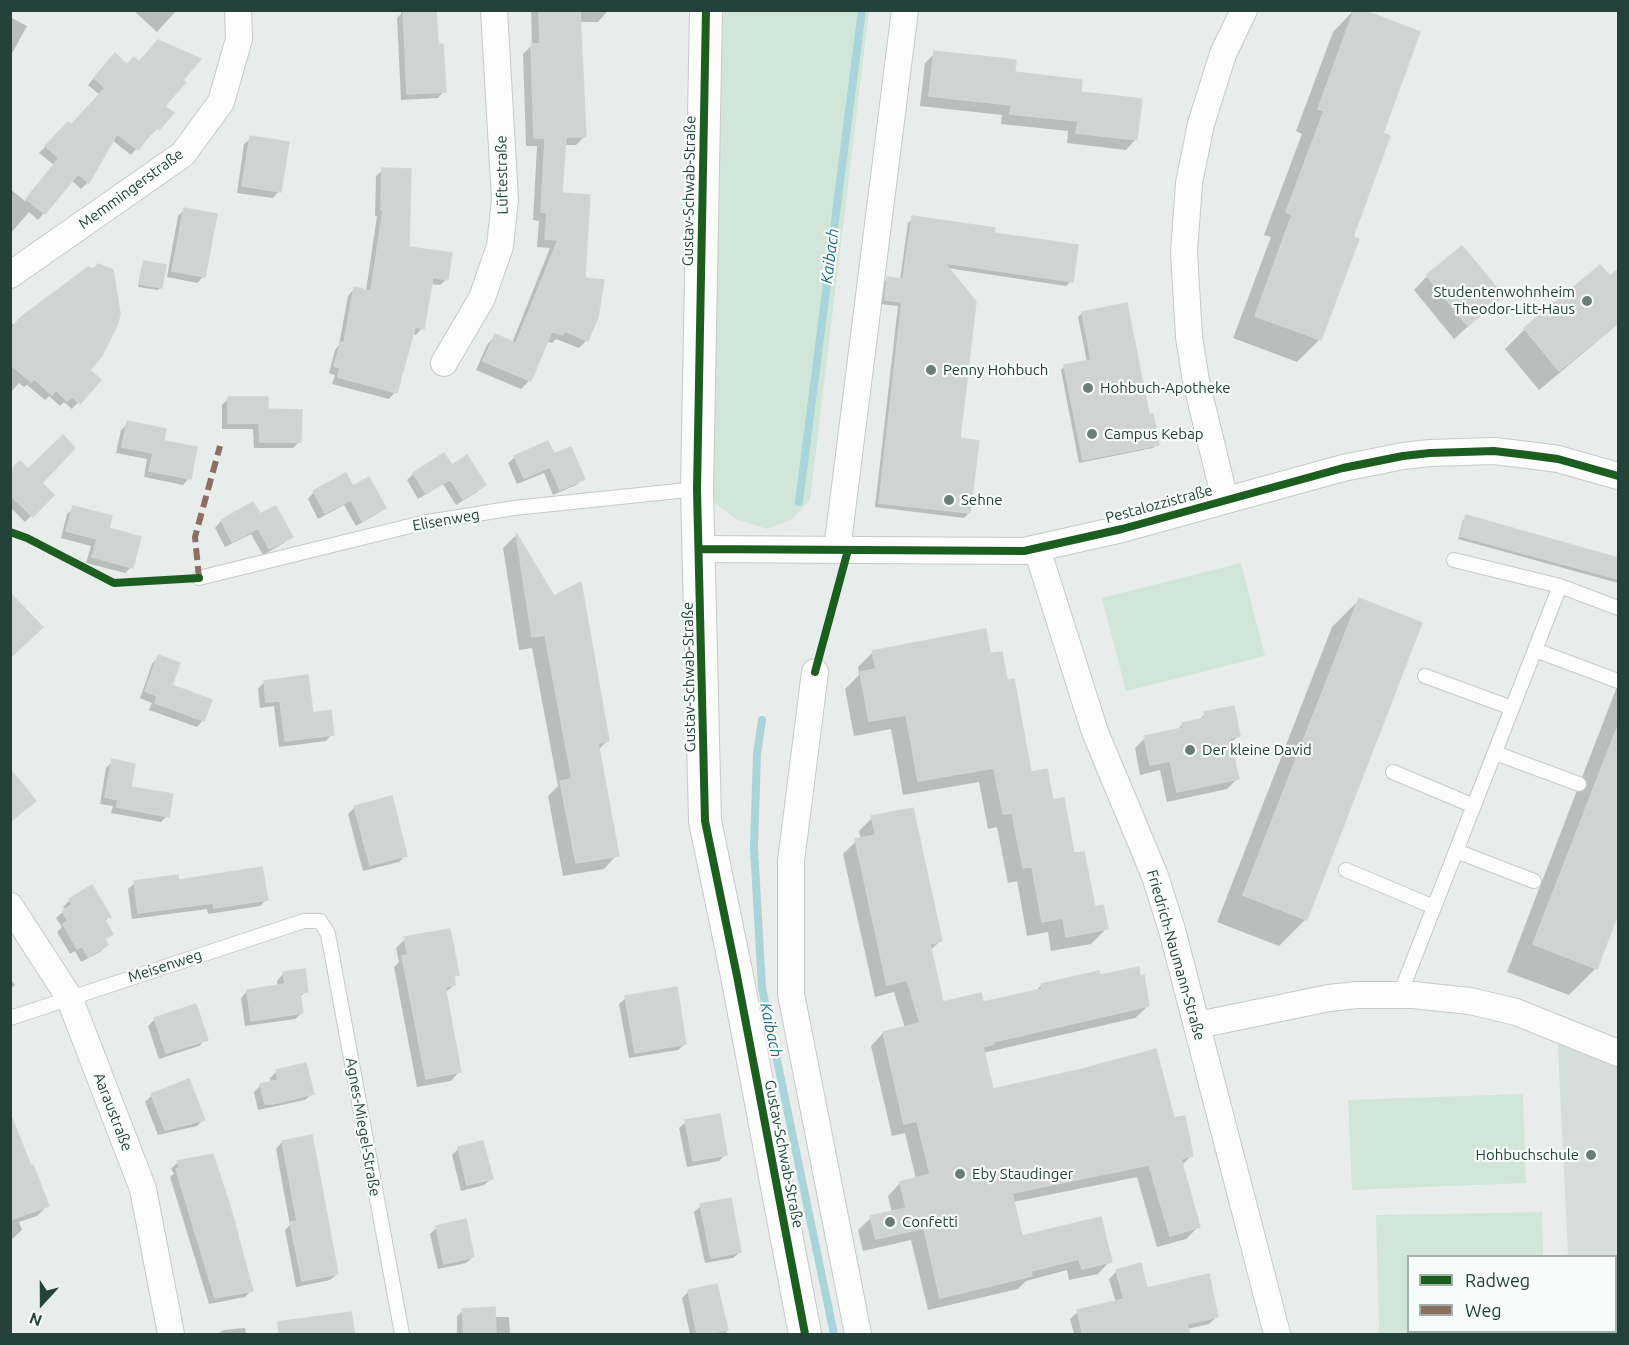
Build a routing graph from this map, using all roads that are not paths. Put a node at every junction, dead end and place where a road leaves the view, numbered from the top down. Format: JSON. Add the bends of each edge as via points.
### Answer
{"nodes":[{"id":1,"x":238,"y":10,"type":"edge"},
{"id":2,"x":494,"y":10,"type":"edge"},
{"id":3,"x":706,"y":10,"type":"edge"},
{"id":4,"x":905,"y":10,"type":"edge"},
{"id":5,"x":1244,"y":10,"type":"edge"},
{"id":6,"x":10,"y":275,"type":"edge"},
{"id":7,"x":444,"y":363,"type":"dead end"},
{"id":8,"x":1618,"y":476,"type":"edge"},
{"id":9,"x":697,"y":489,"type":"junction"},
{"id":10,"x":1225,"y":500,"type":"junction"},
{"id":11,"x":699,"y":549,"type":"junction"},
{"id":12,"x":1036,"y":549,"type":"junction"},
{"id":13,"x":837,"y":550,"type":"junction"},
{"id":14,"x":1454,"y":560,"type":"dead end"},
{"id":15,"x":199,"y":578,"type":"dead end"},
{"id":16,"x":1560,"y":586,"type":"junction"},
{"id":17,"x":1618,"y":608,"type":"edge"},
{"id":18,"x":1535,"y":650,"type":"junction"},
{"id":19,"x":815,"y":672,"type":"dead end"},
{"id":20,"x":1425,"y":676,"type":"dead end"},
{"id":21,"x":1618,"y":681,"type":"edge"},
{"id":22,"x":1512,"y":708,"type":"junction"},
{"id":23,"x":1495,"y":753,"type":"junction"},
{"id":24,"x":1393,"y":772,"type":"dead end"},
{"id":25,"x":1579,"y":784,"type":"dead end"},
{"id":26,"x":1474,"y":806,"type":"junction"},
{"id":27,"x":1456,"y":850,"type":"junction"},
{"id":28,"x":1346,"y":870,"type":"dead end"},
{"id":29,"x":1534,"y":881,"type":"dead end"},
{"id":30,"x":10,"y":906,"type":"edge"},
{"id":31,"x":1434,"y":907,"type":"junction"},
{"id":32,"x":320,"y":921,"type":"joint"},
{"id":33,"x":1400,"y":994,"type":"junction"},
{"id":34,"x":69,"y":997,"type":"junction"},
{"id":35,"x":10,"y":1018,"type":"edge"},
{"id":36,"x":1197,"y":1025,"type":"junction"},
{"id":37,"x":1618,"y":1053,"type":"edge"},
{"id":38,"x":171,"y":1335,"type":"edge"},
{"id":39,"x":402,"y":1335,"type":"edge"},
{"id":40,"x":805,"y":1335,"type":"edge"},
{"id":41,"x":858,"y":1335,"type":"edge"},
{"id":42,"x":1277,"y":1335,"type":"edge"}],
"edges":[{"from":1,"to":6,"type":"street","name":"Memmingerstraße","via":[[239,39],[221,102],[183,154]]},
{"from":2,"to":7,"type":"street","name":"Lüftestraße","via":[[505,200],[500,246],[482,298]]},
{"from":3,"to":9,"type":"street","name":"Gustav-Schwab-Straße"},
{"from":4,"to":13,"type":"street"},
{"from":5,"to":10,"type":"street","via":[[1223,54],[1200,124],[1189,183],[1184,252],[1196,381]]},
{"from":8,"to":10,"type":"street","name":"Pestalozzistraße","via":[[1558,459],[1459,451],[1373,462]]},
{"from":9,"to":11,"type":"street","name":"Gustav-Schwab-Straße"},
{"from":9,"to":15,"type":"lane","name":"Elisenweg","via":[[514,508],[422,523]]},
{"from":10,"to":12,"type":"street","name":"Pestalozzistraße"},
{"from":11,"to":13,"type":"street","name":"Pestalozzistraße"},
{"from":11,"to":40,"type":"street","name":"Gustav-Schwab-Straße","via":[[705,820]]},
{"from":12,"to":13,"type":"street","name":"Pestalozzistraße"},
{"from":12,"to":36,"type":"street","name":"Friedrich-Naumann-Straße","via":[[1095,732],[1155,876]]},
{"from":14,"to":16,"type":"lane"},
{"from":16,"to":17,"type":"lane"},
{"from":16,"to":18,"type":"lane"},
{"from":18,"to":21,"type":"lane"},
{"from":18,"to":22,"type":"lane"},
{"from":19,"to":41,"type":"street","via":[[791,861],[791,994]]},
{"from":20,"to":22,"type":"lane"},
{"from":22,"to":23,"type":"lane"},
{"from":23,"to":25,"type":"lane"},
{"from":23,"to":26,"type":"lane"},
{"from":24,"to":26,"type":"lane"},
{"from":26,"to":27,"type":"lane"},
{"from":27,"to":29,"type":"lane"},
{"from":27,"to":31,"type":"lane"},
{"from":28,"to":31,"type":"lane"},
{"from":30,"to":34,"type":"street","name":"Aaraustraße"},
{"from":31,"to":33,"type":"lane"},
{"from":32,"to":34,"type":"lane","name":"Meisenweg","via":[[304,921]]},
{"from":32,"to":39,"type":"lane","name":"Agnes-Miegel-Straße","via":[[328,934]]},
{"from":33,"to":36,"type":"street","via":[[1329,998]]},
{"from":33,"to":37,"type":"street","via":[[1500,1008]]},
{"from":34,"to":35,"type":"lane","name":"Meisenweg"},
{"from":34,"to":38,"type":"street","name":"Aaraustraße","via":[[142,1189]]},
{"from":36,"to":42,"type":"street","name":"Friedrich-Naumann-Straße"}]}
